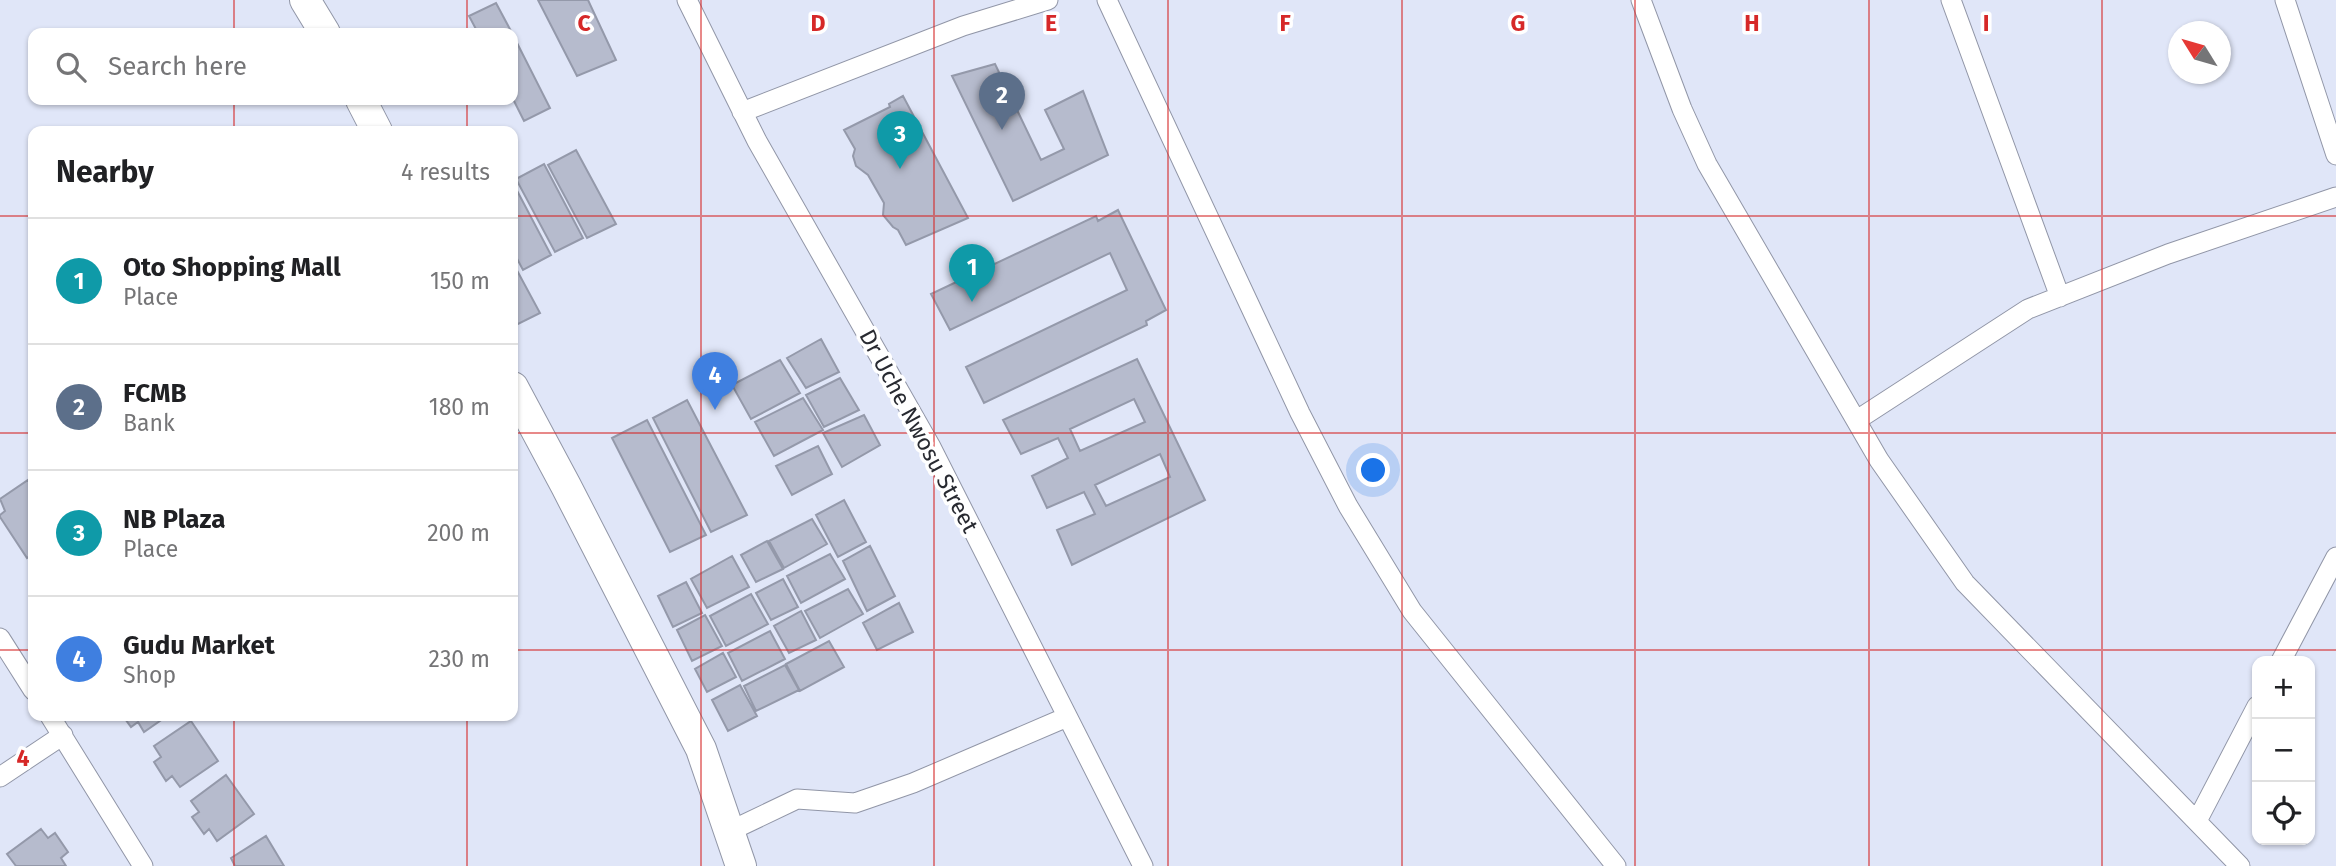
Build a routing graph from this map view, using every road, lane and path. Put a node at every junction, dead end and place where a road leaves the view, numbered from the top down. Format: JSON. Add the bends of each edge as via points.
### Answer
{"nodes":[{"id":1,"x":305,"y":0,"type":"edge"},
{"id":2,"x":687,"y":0,"type":"edge"},
{"id":3,"x":1048,"y":0,"type":"edge"},
{"id":4,"x":1107,"y":0,"type":"edge"},
{"id":5,"x":1642,"y":0,"type":"edge"},
{"id":6,"x":1951,"y":0,"type":"edge"},
{"id":7,"x":2285,"y":0,"type":"edge"},
{"id":8,"x":322,"y":28,"type":"edge"},
{"id":9,"x":364,"y":105,"type":"edge"},
{"id":10,"x":742,"y":112,"type":"junction"},
{"id":11,"x":374,"y":126,"type":"edge"},
{"id":12,"x":2336,"y":155,"type":"edge"},
{"id":13,"x":2336,"y":197,"type":"edge"},
{"id":14,"x":2060,"y":297,"type":"junction"},
{"id":15,"x":518,"y":396,"type":"edge"},
{"id":16,"x":1857,"y":420,"type":"junction"},
{"id":17,"x":2336,"y":557,"type":"edge"},
{"id":18,"x":0,"y":638,"type":"edge"},
{"id":19,"x":2284,"y":656,"type":"edge"},
{"id":20,"x":28,"y":682,"type":"edge"},
{"id":21,"x":2252,"y":716,"type":"edge"},
{"id":22,"x":1067,"y":717,"type":"junction"},
{"id":23,"x":53,"y":721,"type":"edge"},
{"id":24,"x":63,"y":735,"type":"junction"},
{"id":25,"x":0,"y":777,"type":"edge"},
{"id":26,"x":2197,"y":821,"type":"junction"},
{"id":27,"x":730,"y":831,"type":"junction"},
{"id":28,"x":143,"y":866,"type":"edge"},
{"id":29,"x":741,"y":866,"type":"edge"},
{"id":30,"x":1143,"y":866,"type":"edge"},
{"id":31,"x":1616,"y":866,"type":"edge"},
{"id":32,"x":2241,"y":866,"type":"edge"}],
"edges":[{"from":1,"to":8,"type":"main road"},
{"from":2,"to":10,"type":"street","name":"Dr Uche Nwosu Street"},
{"from":3,"to":10,"type":"street","via":[[962,26]]},
{"from":4,"to":31,"type":"street","via":[[1348,506],[1412,611]]},
{"from":5,"to":16,"type":"street","via":[[1707,164]]},
{"from":6,"to":14,"type":"street"},
{"from":7,"to":12,"type":"street"},
{"from":9,"to":11,"type":"main road"},
{"from":10,"to":22,"type":"street","name":"Dr Uche Nwosu Street","via":[[931,447]]},
{"from":13,"to":14,"type":"street","via":[[2168,254]]},
{"from":14,"to":16,"type":"street","via":[[2028,309]]},
{"from":15,"to":27,"type":"main road","via":[[701,749]]},
{"from":16,"to":26,"type":"street","via":[[1879,460],[1965,583]]},
{"from":17,"to":19,"type":"street"},
{"from":18,"to":20,"type":"street"},
{"from":21,"to":26,"type":"street"},
{"from":22,"to":27,"type":"street","via":[[855,803],[797,799]]},
{"from":22,"to":30,"type":"street","name":"Dr Uche Nwosu Street"},
{"from":23,"to":24,"type":"street"},
{"from":24,"to":25,"type":"street"},
{"from":24,"to":28,"type":"street"},
{"from":26,"to":32,"type":"street"},
{"from":27,"to":29,"type":"main road"}]}
